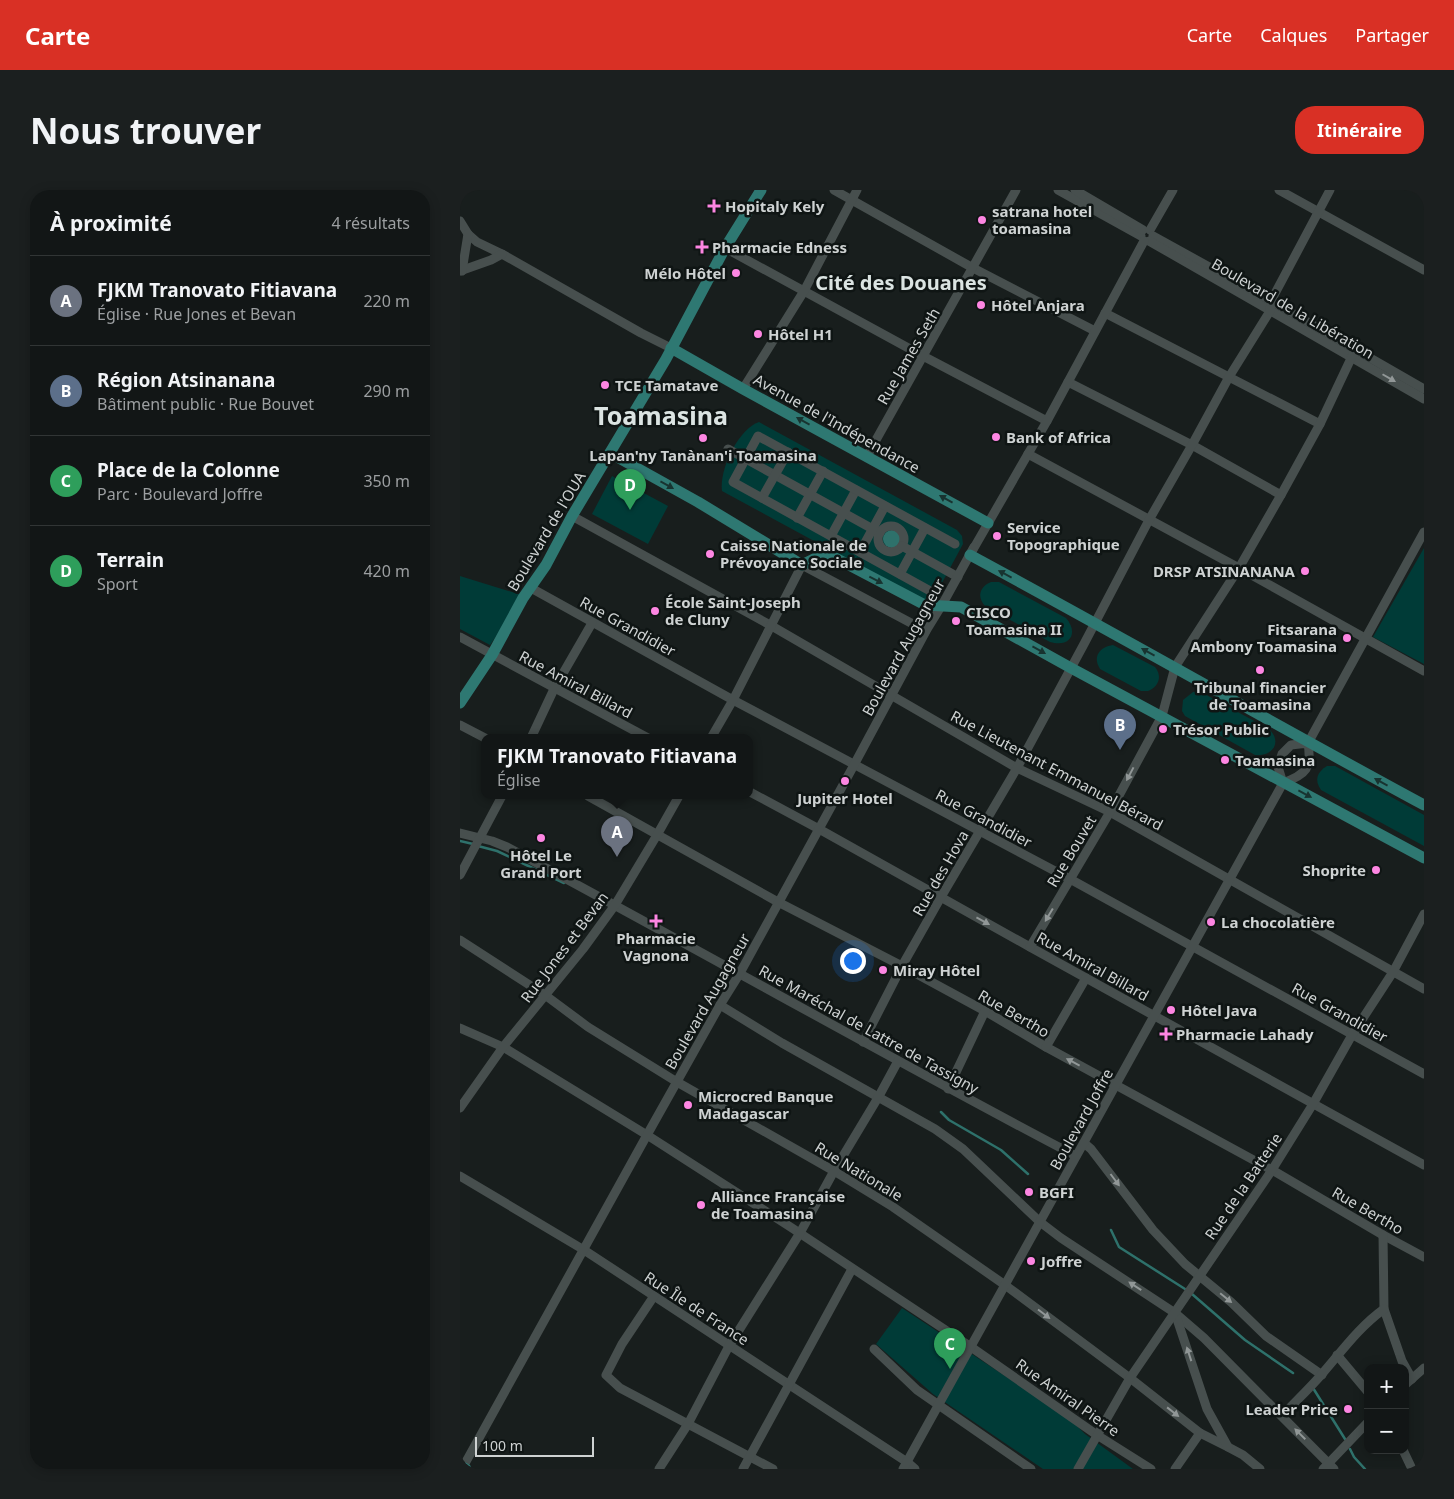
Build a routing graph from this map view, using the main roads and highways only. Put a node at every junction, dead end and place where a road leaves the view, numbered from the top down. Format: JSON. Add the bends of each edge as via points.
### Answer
{"nodes":[{"id":1,"x":761,"y":190,"type":"edge"},
{"id":2,"x":672,"y":348,"type":"junction"},
{"id":3,"x":610,"y":453,"type":"junction"},
{"id":4,"x":988,"y":523,"type":"road end"},
{"id":5,"x":972,"y":551,"type":"road end"},
{"id":6,"x":460,"y":703,"type":"edge"},
{"id":7,"x":1424,"y":806,"type":"edge"},
{"id":8,"x":1424,"y":858,"type":"edge"}],
"edges":[{"from":1,"to":2,"type":"main road","name":"Boulevard de l'OUA","via":[[725,248]]},
{"from":2,"to":3,"type":"main road","name":"Boulevard de l'OUA"},
{"from":4,"to":2,"type":"main road","name":"Avenue de l'Indépendance","one_way":true},
{"from":3,"to":6,"type":"main road","name":"Boulevard de l'OUA","via":[[492,655]]},
{"from":3,"to":8,"type":"main road","one_way":true,"via":[[802,565],[826,553],[925,605],[961,607]]},
{"from":7,"to":5,"type":"main road","one_way":true}]}
